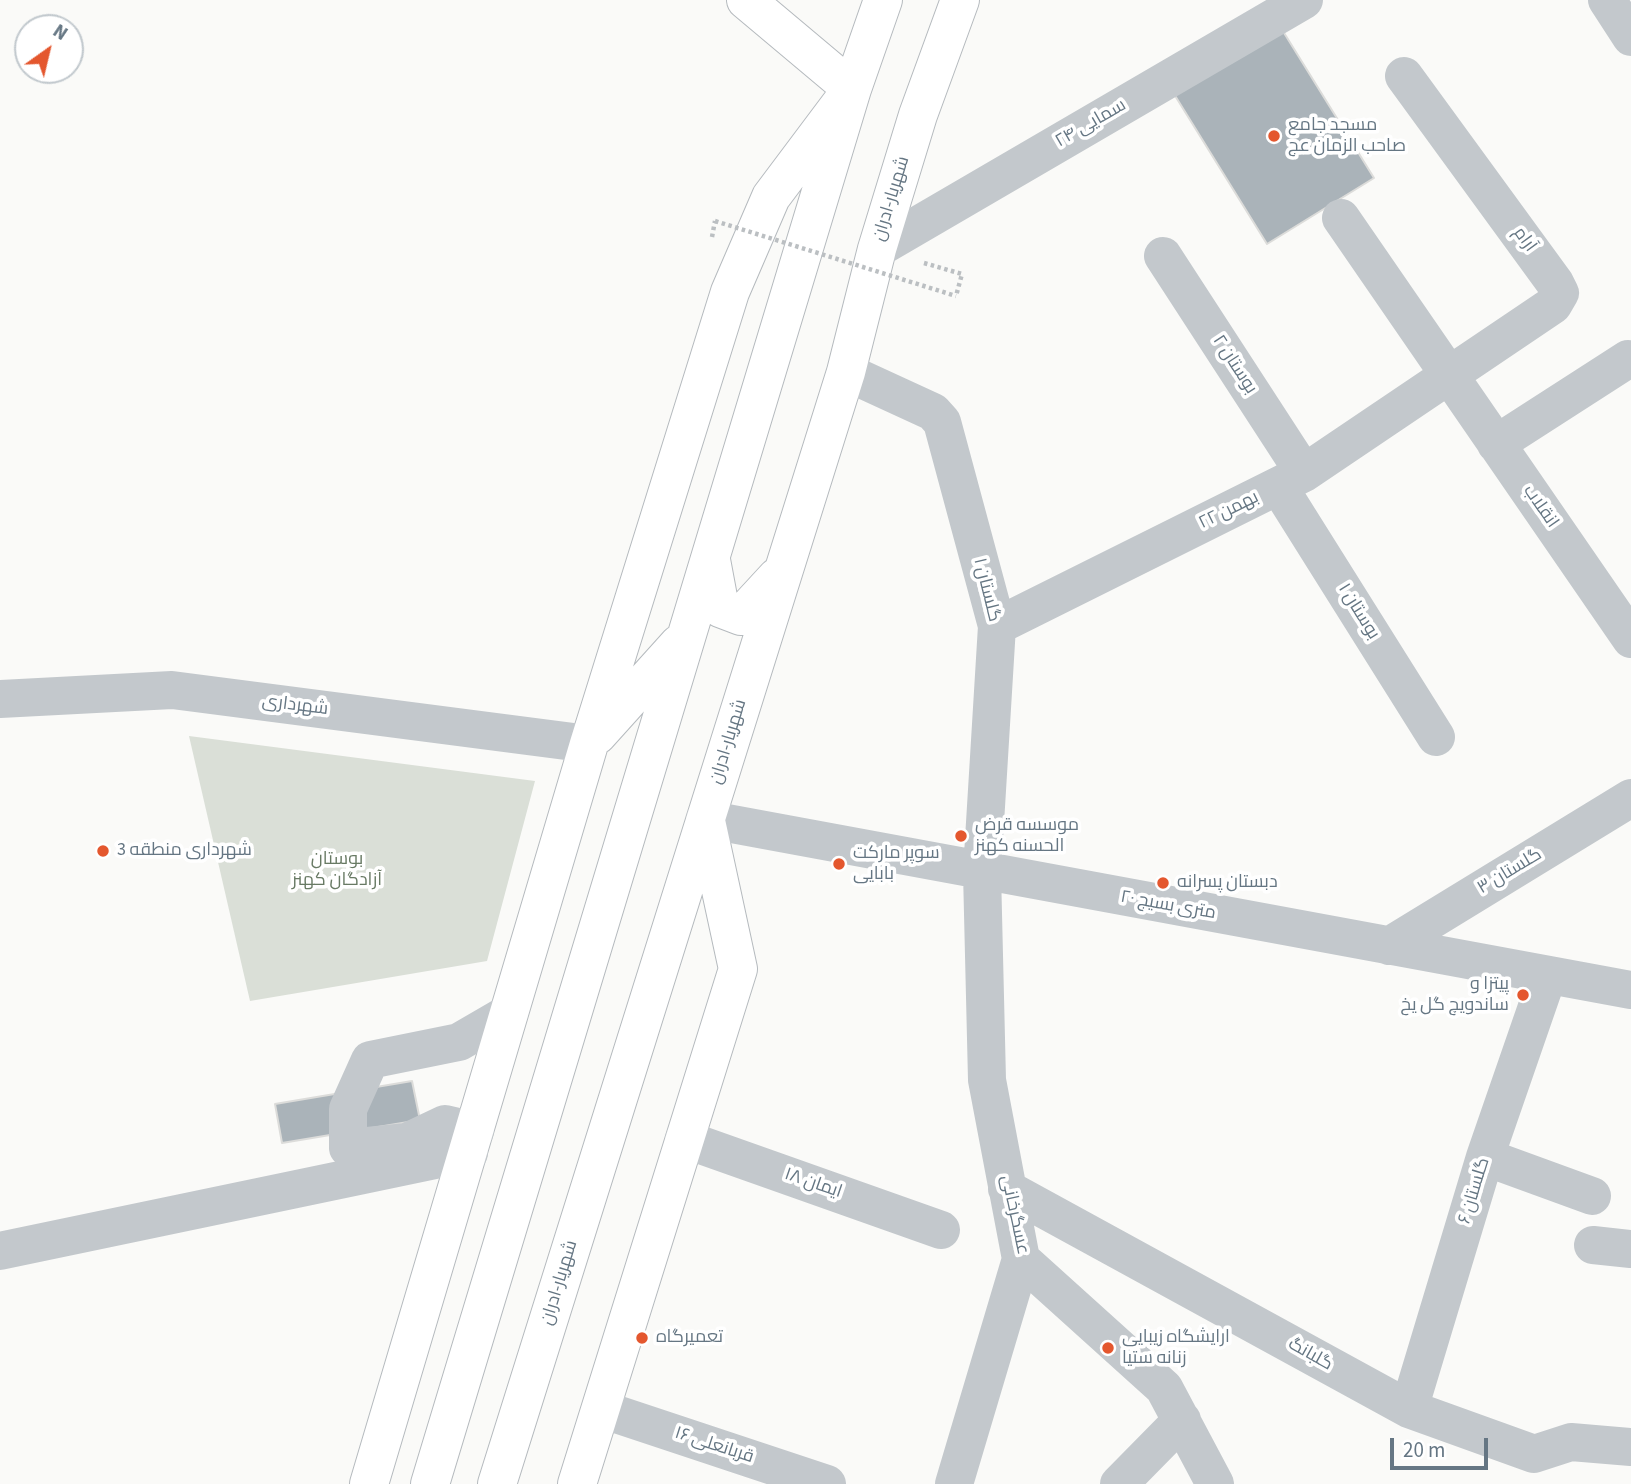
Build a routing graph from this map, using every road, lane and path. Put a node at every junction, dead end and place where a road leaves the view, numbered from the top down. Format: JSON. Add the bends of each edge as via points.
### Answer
{"nodes":[{"id":1,"x":746,"y":0,"type":"edge"},
{"id":2,"x":883,"y":0,"type":"edge"},
{"id":3,"x":960,"y":0,"type":"edge"},
{"id":4,"x":1304,"y":0,"type":"edge"},
{"id":5,"x":1607,"y":0,"type":"edge"},
{"id":6,"x":1631,"y":37,"type":"edge"},
{"id":7,"x":1404,"y":76,"type":"dead end"},
{"id":8,"x":852,"y":89,"type":"junction"},
{"id":9,"x":1341,"y":218,"type":"dead end"},
{"id":10,"x":715,"y":221,"type":"dead end"},
{"id":11,"x":877,"y":249,"type":"junction"},
{"id":12,"x":1163,"y":256,"type":"dead end"},
{"id":13,"x":962,"y":274,"type":"dead end"},
{"id":14,"x":1628,"y":359,"type":"dead end"},
{"id":15,"x":846,"y":372,"type":"junction"},
{"id":16,"x":1450,"y":376,"type":"junction"},
{"id":17,"x":1496,"y":444,"type":"junction"},
{"id":18,"x":1291,"y":480,"type":"junction"},
{"id":19,"x":710,"y":558,"type":"junction"},
{"id":20,"x":783,"y":570,"type":"junction"},
{"id":21,"x":1627,"y":625,"type":"edge"},
{"id":22,"x":997,"y":626,"type":"junction"},
{"id":23,"x":687,"y":635,"type":"junction"},
{"id":24,"x":0,"y":699,"type":"edge"},
{"id":25,"x":1436,"y":737,"type":"dead end"},
{"id":26,"x":589,"y":744,"type":"junction"},
{"id":27,"x":1631,"y":798,"type":"edge"},
{"id":28,"x":705,"y":819,"type":"junction"},
{"id":29,"x":982,"y":872,"type":"junction"},
{"id":30,"x":1389,"y":946,"type":"junction"},
{"id":31,"x":1548,"y":975,"type":"junction"},
{"id":32,"x":1631,"y":990,"type":"edge"},
{"id":33,"x":509,"y":1013,"type":"junction"},
{"id":34,"x":684,"y":1139,"type":"junction"},
{"id":35,"x":472,"y":1142,"type":"junction"},
{"id":36,"x":1485,"y":1157,"type":"junction"},
{"id":37,"x":1007,"y":1189,"type":"junction"},
{"id":38,"x":1592,"y":1196,"type":"dead end"},
{"id":39,"x":942,"y":1230,"type":"dead end"},
{"id":40,"x":1593,"y":1245,"type":"dead end"},
{"id":41,"x":1631,"y":1249,"type":"edge"},
{"id":42,"x":0,"y":1251,"type":"edge"},
{"id":43,"x":1021,"y":1259,"type":"junction"},
{"id":44,"x":601,"y":1409,"type":"junction"},
{"id":45,"x":1409,"y":1409,"type":"junction"},
{"id":46,"x":1182,"y":1420,"type":"junction"},
{"id":47,"x":1631,"y":1447,"type":"edge"},
{"id":48,"x":369,"y":1484,"type":"edge"},
{"id":49,"x":430,"y":1484,"type":"edge"},
{"id":50,"x":497,"y":1484,"type":"edge"},
{"id":51,"x":577,"y":1484,"type":"edge"},
{"id":52,"x":827,"y":1484,"type":"edge"},
{"id":53,"x":954,"y":1484,"type":"edge"},
{"id":54,"x":1119,"y":1484,"type":"edge"},
{"id":55,"x":1215,"y":1484,"type":"edge"}],
"edges":[{"from":1,"to":8,"type":"main road"},
{"from":2,"to":8,"type":"main road"},
{"from":3,"to":11,"type":"main road","name":"شهریار-ادران"},
{"from":4,"to":11,"type":"street","name":"سمایی ۲۴"},
{"from":5,"to":6,"type":"street"},
{"from":7,"to":16,"type":"street","name":"آرام","via":[[1560,293],[1553,305]]},
{"from":8,"to":19,"type":"main road"},
{"from":8,"to":26,"type":"main road","via":[[771,197],[730,292]]},
{"from":9,"to":16,"type":"street","name":"انقلاب"},
{"from":10,"to":13,"type":"path","bridge":true,"via":[[956,296]]},
{"from":11,"to":15,"type":"main road","name":"شهریار-ادران"},
{"from":12,"to":18,"type":"street","name":"بوستان ۲"},
{"from":14,"to":17,"type":"street"},
{"from":15,"to":20,"type":"main road","name":"شهریار-ادران"},
{"from":15,"to":22,"type":"street","name":"گلستان ۱","via":[[933,412],[942,422]]},
{"from":16,"to":17,"type":"street","name":"انقلاب"},
{"from":16,"to":18,"type":"street","name":"۲۲ بهمن"},
{"from":17,"to":21,"type":"street","name":"انقلاب"},
{"from":18,"to":22,"type":"street","name":"۲۲ بهمن"},
{"from":18,"to":25,"type":"street","name":"بوستان ۱"},
{"from":19,"to":20,"type":"main road","via":[[720,608],[741,616]]},
{"from":19,"to":23,"type":"main road"},
{"from":20,"to":28,"type":"main road","name":"شهریار-ادران"},
{"from":22,"to":29,"type":"street","name":"گلستان ۱"},
{"from":23,"to":26,"type":"main road"},
{"from":23,"to":49,"type":"main road"},
{"from":24,"to":26,"type":"street","name":"شهرداری","via":[[172,691]]},
{"from":26,"to":33,"type":"main road"},
{"from":27,"to":30,"type":"street","name":"گلستان ۳"},
{"from":28,"to":29,"type":"street","name":"۲۰ متری بسیج"},
{"from":28,"to":34,"type":"main road","via":[[738,969]]},
{"from":28,"to":50,"type":"main road","name":"شهریار-ادران"},
{"from":29,"to":30,"type":"street","name":"۲۰ متری بسیج"},
{"from":29,"to":37,"type":"street","name":"عسگرخانی","via":[[987,1080]]},
{"from":30,"to":31,"type":"street","name":"۲۰ متری بسیج"},
{"from":31,"to":32,"type":"street","name":"۲۰ متری بسیج"},
{"from":31,"to":36,"type":"street","name":"گلستان ۶"},
{"from":33,"to":35,"type":"main road"},
{"from":33,"to":35,"type":"street","via":[[459,1042],[370,1060],[348,1109],[348,1148],[407,1142],[446,1124]]},
{"from":34,"to":39,"type":"street","name":"ایمان ۱۸"},
{"from":34,"to":44,"type":"main road"},
{"from":35,"to":42,"type":"street"},
{"from":35,"to":48,"type":"main road"},
{"from":36,"to":38,"type":"street"},
{"from":36,"to":45,"type":"street","name":"گلستان ۶"},
{"from":37,"to":43,"type":"street","name":"عسگرخانی"},
{"from":37,"to":45,"type":"street","name":"گلبانگ"},
{"from":40,"to":41,"type":"street"},
{"from":43,"to":46,"type":"street","name":"عسگرخانی","via":[[1164,1388]]},
{"from":43,"to":53,"type":"street"},
{"from":44,"to":51,"type":"main road"},
{"from":44,"to":52,"type":"street","name":"قربانعلی ۱۶"},
{"from":45,"to":47,"type":"street","name":"گلبانگ","via":[[1534,1454],[1571,1442]]},
{"from":46,"to":54,"type":"street"},
{"from":46,"to":55,"type":"street","name":"عسگرخانی"}]}
